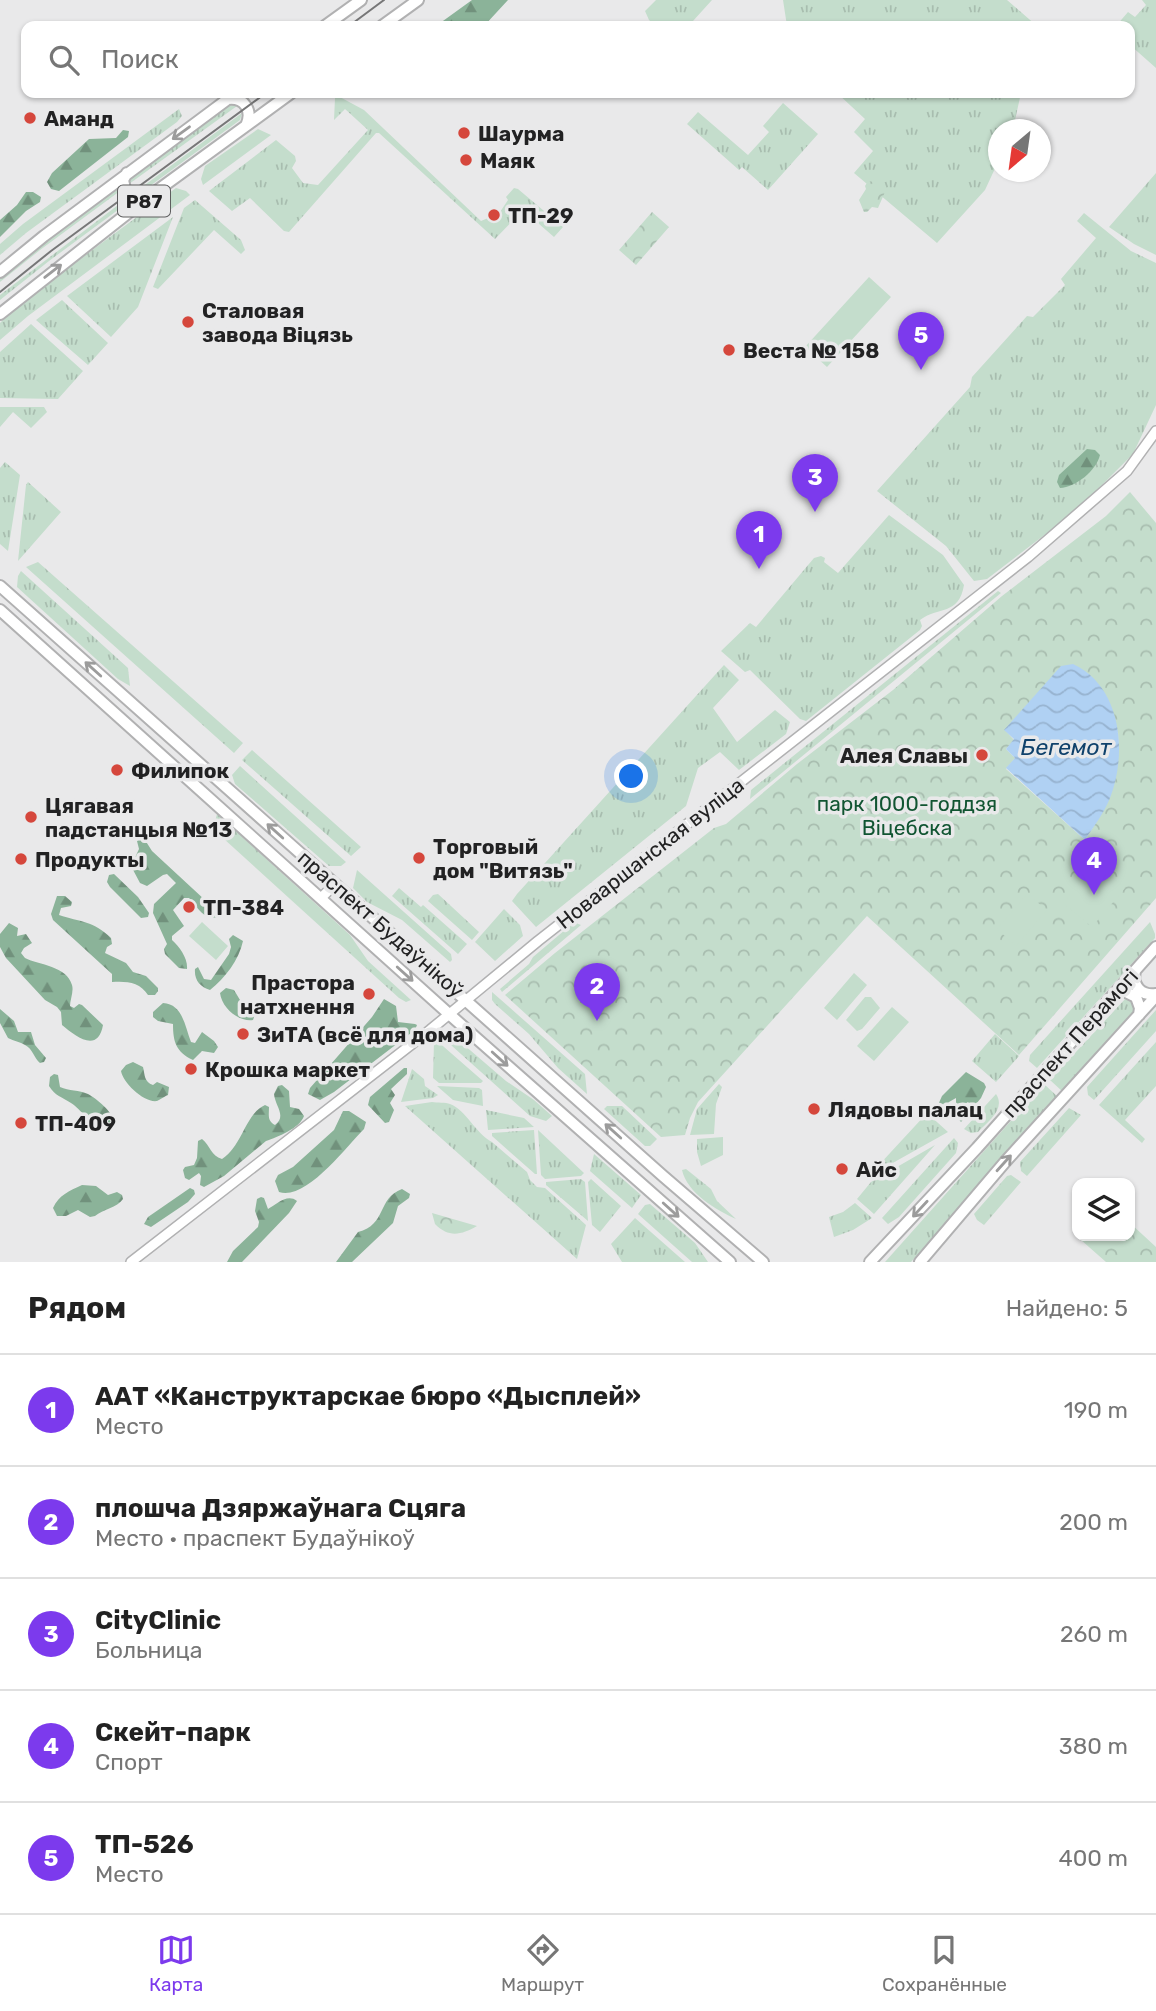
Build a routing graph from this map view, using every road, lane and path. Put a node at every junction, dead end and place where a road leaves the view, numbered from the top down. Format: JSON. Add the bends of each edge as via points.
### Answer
{"nodes":[{"id":1,"x":361,"y":0,"type":"edge"},
{"id":2,"x":418,"y":0,"type":"edge"},
{"id":3,"x":335,"y":21,"type":"edge"},
{"id":4,"x":389,"y":21,"type":"edge"},
{"id":5,"x":229,"y":98,"type":"edge"},
{"id":6,"x":284,"y":98,"type":"edge"},
{"id":7,"x":226,"y":100,"type":"junction"},
{"id":8,"x":246,"y":126,"type":"junction"},
{"id":9,"x":127,"y":173,"type":"junction"},
{"id":10,"x":147,"y":198,"type":"junction"},
{"id":11,"x":0,"y":272,"type":"edge"},
{"id":12,"x":0,"y":314,"type":"edge"},
{"id":13,"x":1156,"y":431,"type":"edge"},
{"id":14,"x":1,"y":590,"type":"edge"},
{"id":15,"x":0,"y":610,"type":"edge"},
{"id":16,"x":144,"y":714,"type":"junction"},
{"id":17,"x":132,"y":727,"type":"junction"},
{"id":18,"x":218,"y":780,"type":"junction"},
{"id":19,"x":205,"y":793,"type":"junction"},
{"id":20,"x":335,"y":884,"type":"junction"},
{"id":21,"x":321,"y":898,"type":"junction"},
{"id":22,"x":1156,"y":947,"type":"edge"},
{"id":23,"x":1135,"y":971,"type":"junction"},
{"id":24,"x":1115,"y":994,"type":"junction"},
{"id":25,"x":1156,"y":995,"type":"edge"},
{"id":26,"x":466,"y":999,"type":"junction"},
{"id":27,"x":449,"y":1014,"type":"junction"},
{"id":28,"x":1139,"y":1015,"type":"junction"},
{"id":29,"x":131,"y":1262,"type":"edge"},
{"id":30,"x":730,"y":1262,"type":"edge"},
{"id":31,"x":763,"y":1262,"type":"edge"},
{"id":32,"x":870,"y":1262,"type":"edge"},
{"id":33,"x":920,"y":1262,"type":"edge"}],
"edges":[{"from":1,"to":3,"type":"main road"},
{"from":2,"to":4,"type":"main road"},
{"from":5,"to":7,"type":"main road","number":"Р87"},
{"from":6,"to":8,"type":"main road","number":"Р87"},
{"from":7,"to":8,"type":"main road","via":[[246,105]]},
{"from":7,"to":9,"type":"main road","number":"Р87","one_way":true},
{"from":8,"to":10,"type":"main road","number":"Р87"},
{"from":9,"to":10,"type":"main road","via":[[126,193],[135,199]]},
{"from":9,"to":11,"type":"main road","number":"Р87"},
{"from":12,"to":10,"type":"main road","number":"Р87","one_way":true},
{"from":13,"to":26,"type":"street","name":"Новааршанская вуліца","via":[[1129,470],[1028,557]]},
{"from":16,"to":14,"type":"main road","name":"праспект Будаўнікоў","one_way":true},
{"from":15,"to":17,"type":"main road","name":"праспект Будаўнікоў"},
{"from":16,"to":17,"type":"street"},
{"from":16,"to":18,"type":"main road","name":"праспект Будаўнікоў"},
{"from":17,"to":19,"type":"main road","name":"праспект Будаўнікоў"},
{"from":18,"to":19,"type":"street"},
{"from":20,"to":18,"type":"main road","name":"праспект Будаўнікоў","one_way":true},
{"from":19,"to":21,"type":"main road","name":"праспект Будаўнікоў"},
{"from":20,"to":21,"type":"street"},
{"from":20,"to":26,"type":"main road","name":"праспект Будаўнікоў"},
{"from":21,"to":27,"type":"main road","name":"праспект Будаўнікоў","one_way":true},
{"from":22,"to":23,"type":"main road","name":"праспект Перамогі"},
{"from":23,"to":24,"type":"main road","name":"праспект Перамогі"},
{"from":23,"to":25,"type":"main road","via":[[1137,988]]},
{"from":24,"to":28,"type":"main road","via":[[1133,994],[1140,1004]]},
{"from":24,"to":32,"type":"main road","name":"праспект Перамогі","one_way":true},
{"from":25,"to":28,"type":"main road","name":"праспект Перамогі"},
{"from":26,"to":27,"type":"street","name":"Новааршанская вуліца"},
{"from":31,"to":26,"type":"main road","name":"праспект Будаўнікоў","one_way":true},
{"from":27,"to":29,"type":"street","name":"Новааршанская вуліца"},
{"from":27,"to":30,"type":"main road","name":"праспект Будаўнікоў","one_way":true},
{"from":33,"to":28,"type":"main road","name":"праспект Перамогі","one_way":true}]}
